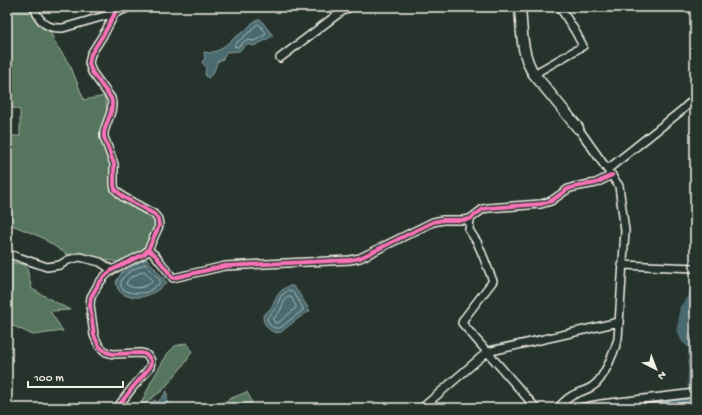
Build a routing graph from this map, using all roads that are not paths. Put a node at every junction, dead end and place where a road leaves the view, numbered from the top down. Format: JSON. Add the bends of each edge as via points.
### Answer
{"nodes":[{"id":1,"x":34,"y":7,"type":"edge"},
{"id":2,"x":130,"y":7,"type":"edge"},
{"id":3,"x":350,"y":7,"type":"edge"},
{"id":4,"x":520,"y":7,"type":"edge"},
{"id":5,"x":562,"y":7,"type":"edge"},
{"id":6,"x":115,"y":13,"type":"junction"},
{"id":7,"x":280,"y":58,"type":"dead end"},
{"id":8,"x":534,"y":74,"type":"junction"},
{"id":9,"x":695,"y":98,"type":"edge"},
{"id":10,"x":578,"y":128,"type":"joint"},
{"id":11,"x":610,"y":172,"type":"junction"},
{"id":12,"x":470,"y":219,"type":"junction"},
{"id":13,"x":148,"y":250,"type":"junction"},
{"id":14,"x":7,"y":254,"type":"edge"},
{"id":15,"x":622,"y":265,"type":"junction"},
{"id":16,"x":695,"y":268,"type":"edge"},
{"id":17,"x":112,"y":270,"type":"junction"},
{"id":18,"x":619,"y":322,"type":"junction"},
{"id":19,"x":487,"y":352,"type":"junction"},
{"id":20,"x":692,"y":394,"type":"edge"},
{"id":21,"x":117,"y":408,"type":"edge"},
{"id":22,"x":422,"y":408,"type":"edge"},
{"id":23,"x":536,"y":408,"type":"edge"},
{"id":24,"x":558,"y":408,"type":"edge"},
{"id":25,"x":580,"y":408,"type":"edge"}],
"edges":[{"from":1,"to":6,"type":"street","via":[[48,27],[57,28]]},
{"from":2,"to":6,"type":"street"},
{"from":3,"to":7,"type":"street"},
{"from":4,"to":8,"type":"street","via":[[528,65]]},
{"from":5,"to":8,"type":"street","via":[[583,46]]},
{"from":6,"to":13,"type":"street","via":[[89,62],[92,72],[111,98],[112,108],[104,137],[114,164],[114,185],[123,197],[154,214],[158,219],[159,226]]},
{"from":8,"to":10,"type":"street"},
{"from":9,"to":11,"type":"street"},
{"from":10,"to":11,"type":"street"},
{"from":11,"to":12,"type":"street","via":[[596,183],[568,189],[546,203],[488,208]]},
{"from":11,"to":15,"type":"street","via":[[619,186],[625,231]]},
{"from":12,"to":13,"type":"street","via":[[433,222],[356,259],[225,266],[173,278]]},
{"from":12,"to":19,"type":"street","via":[[469,230],[477,242],[493,281],[462,323]]},
{"from":13,"to":17,"type":"street"},
{"from":14,"to":17,"type":"street","via":[[47,267],[80,257],[100,262]]},
{"from":15,"to":16,"type":"street"},
{"from":15,"to":18,"type":"street"},
{"from":17,"to":21,"type":"street","via":[[99,283],[91,297],[94,335],[97,342],[106,352],[145,354],[151,361],[146,372]]},
{"from":18,"to":19,"type":"street"},
{"from":18,"to":24,"type":"street","via":[[616,348],[604,373],[594,386],[566,399]]},
{"from":19,"to":22,"type":"street"},
{"from":19,"to":23,"type":"street"},
{"from":20,"to":25,"type":"street"}]}
